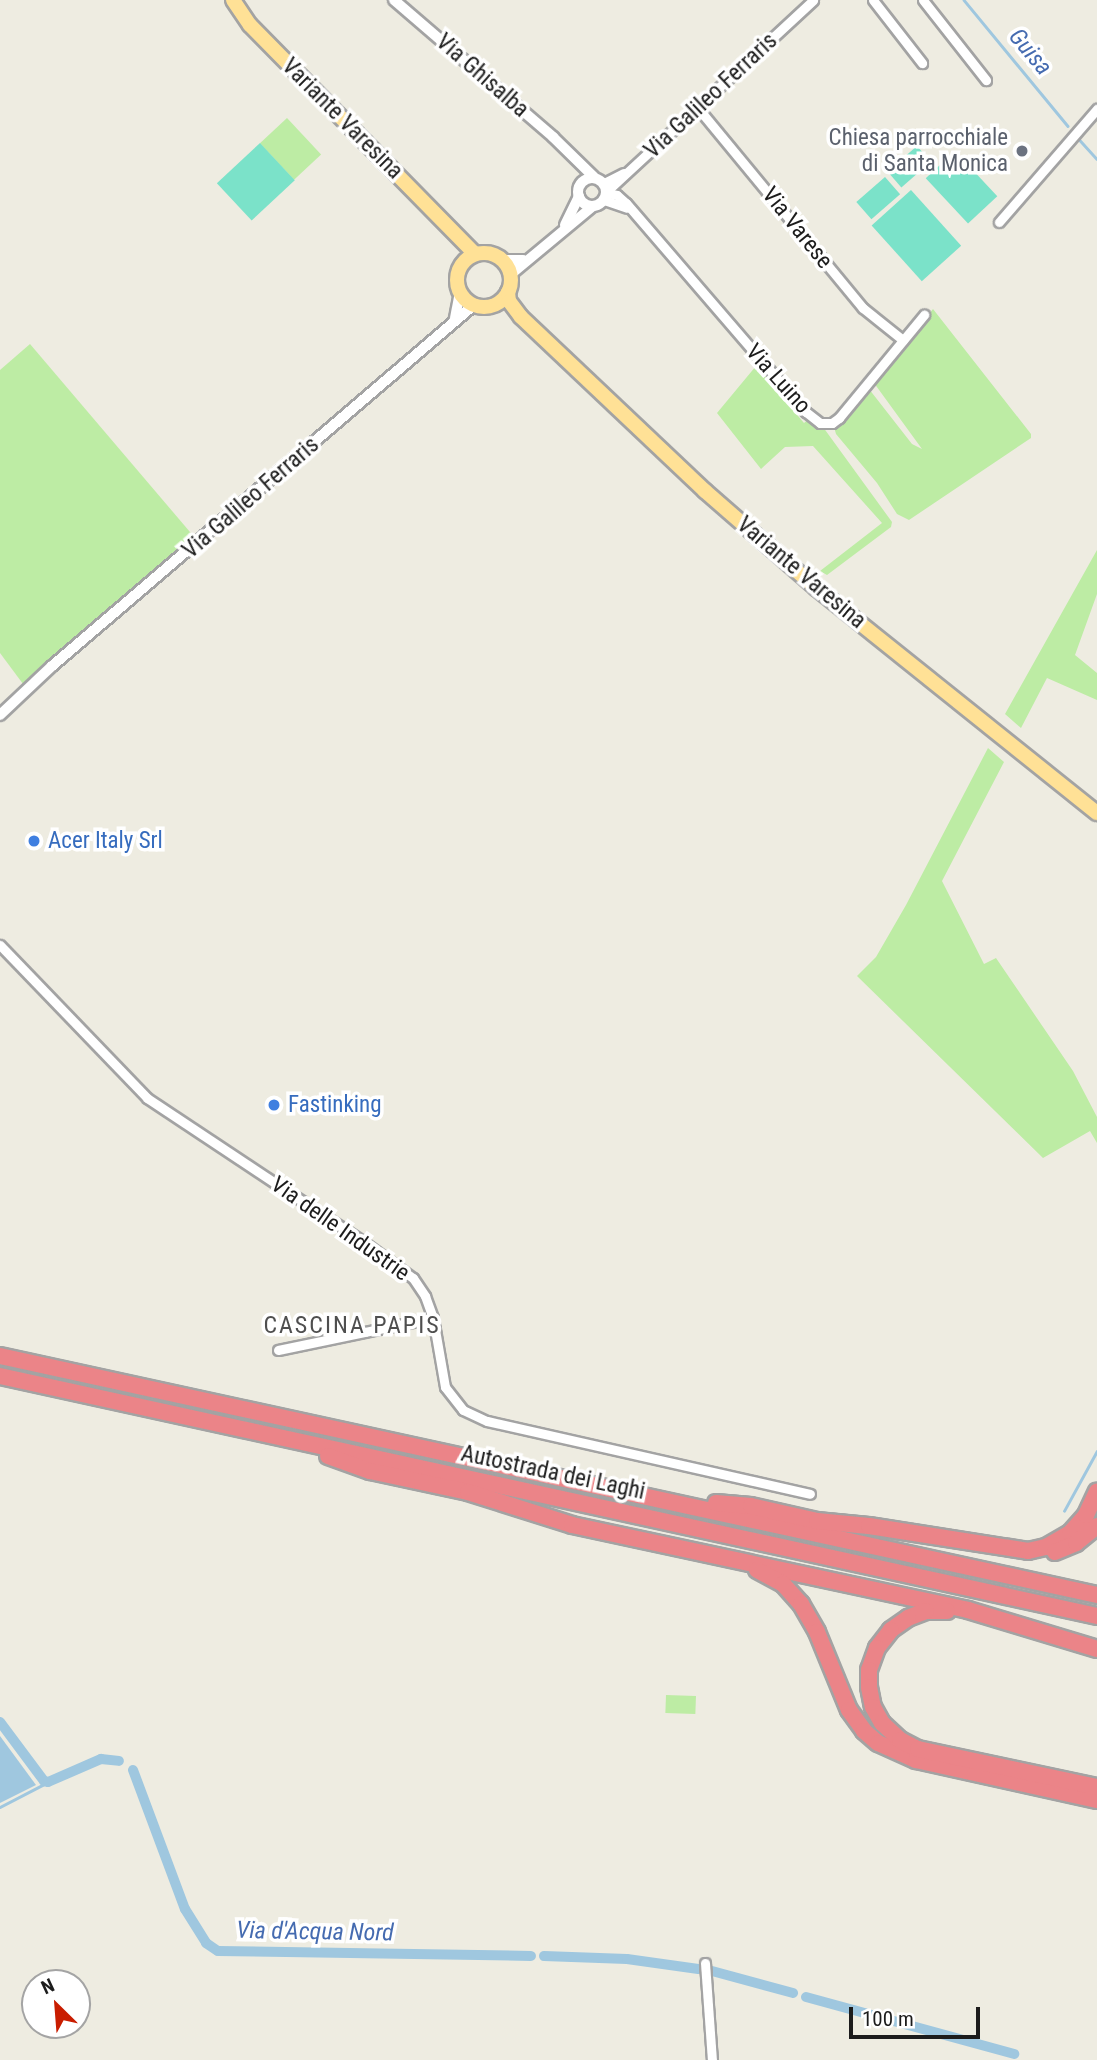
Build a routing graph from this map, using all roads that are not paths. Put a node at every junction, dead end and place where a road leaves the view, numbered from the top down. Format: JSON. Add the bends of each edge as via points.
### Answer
{"nodes":[{"id":1,"x":233,"y":0,"type":"edge"},
{"id":2,"x":394,"y":0,"type":"edge"},
{"id":3,"x":813,"y":0,"type":"edge"},
{"id":4,"x":873,"y":0,"type":"edge"},
{"id":5,"x":923,"y":0,"type":"edge"},
{"id":6,"x":922,"y":63,"type":"dead end"},
{"id":7,"x":986,"y":80,"type":"dead end"},
{"id":8,"x":698,"y":108,"type":"junction"},
{"id":9,"x":1097,"y":109,"type":"edge"},
{"id":10,"x":568,"y":153,"type":"junction"},
{"id":11,"x":603,"y":189,"type":"junction"},
{"id":12,"x":579,"y":190,"type":"junction"},
{"id":13,"x":593,"y":206,"type":"junction"},
{"id":14,"x":999,"y":222,"type":"dead end"},
{"id":15,"x":558,"y":234,"type":"junction"},
{"id":16,"x":454,"y":235,"type":"junction"},
{"id":17,"x":475,"y":254,"type":"junction"},
{"id":18,"x":526,"y":259,"type":"junction"},
{"id":19,"x":502,"y":260,"type":"junction"},
{"id":20,"x":461,"y":265,"type":"junction"},
{"id":21,"x":510,"y":275,"type":"junction"},
{"id":22,"x":508,"y":292,"type":"junction"},
{"id":23,"x":460,"y":293,"type":"junction"},
{"id":24,"x":474,"y":305,"type":"junction"},
{"id":25,"x":492,"y":305,"type":"junction"},
{"id":26,"x":924,"y":314,"type":"dead end"},
{"id":27,"x":521,"y":317,"type":"junction"},
{"id":28,"x":453,"y":323,"type":"junction"},
{"id":29,"x":903,"y":340,"type":"junction"},
{"id":30,"x":0,"y":715,"type":"edge"},
{"id":31,"x":1097,"y":813,"type":"edge"},
{"id":32,"x":0,"y":945,"type":"edge"},
{"id":33,"x":433,"y":1318,"type":"junction"},
{"id":34,"x":278,"y":1350,"type":"dead end"},
{"id":35,"x":0,"y":1356,"type":"edge"},
{"id":36,"x":0,"y":1376,"type":"edge"},
{"id":37,"x":257,"y":1432,"type":"junction"},
{"id":38,"x":1097,"y":1491,"type":"edge"},
{"id":39,"x":810,"y":1494,"type":"dead end"},
{"id":40,"x":641,"y":1496,"type":"junction"},
{"id":41,"x":1097,"y":1526,"type":"edge"},
{"id":42,"x":924,"y":1537,"type":"junction"},
{"id":43,"x":667,"y":1546,"type":"junction"},
{"id":44,"x":1097,"y":1595,"type":"edge"},
{"id":45,"x":1097,"y":1616,"type":"edge"},
{"id":46,"x":1008,"y":1622,"type":"junction"},
{"id":47,"x":1097,"y":1649,"type":"edge"},
{"id":48,"x":1097,"y":1787,"type":"edge"},
{"id":49,"x":1097,"y":1800,"type":"edge"},
{"id":50,"x":705,"y":1963,"type":"dead end"},
{"id":51,"x":712,"y":2060,"type":"edge"}],
"edges":[{"from":1,"to":16,"type":"main road","name":"Variante Varesina","via":[[250,25]]},
{"from":2,"to":10,"type":"street","name":"Via Ghisalba"},
{"from":3,"to":8,"type":"street","name":"Via Galileo Ferraris"},
{"from":4,"to":6,"type":"street"},
{"from":5,"to":7,"type":"street"},
{"from":8,"to":11,"type":"street","name":"Via Galileo Ferraris","via":[[640,163]]},
{"from":8,"to":29,"type":"street","name":"Via Varese","via":[[863,308]]},
{"from":9,"to":14,"type":"street"},
{"from":10,"to":11,"type":"street","name":"Via Ghisalba"},
{"from":10,"to":12,"type":"street","name":"Via Ghisalba","via":[[578,172]]},
{"from":11,"to":12,"type":"street"},
{"from":11,"to":13,"type":"street"},
{"from":11,"to":29,"type":"street","name":"Via Luino","via":[[636,215],[820,423],[839,418]]},
{"from":12,"to":13,"type":"street","via":[[584,203]]},
{"from":12,"to":15,"type":"street","via":[[570,218]]},
{"from":13,"to":15,"type":"street"},
{"from":15,"to":18,"type":"street"},
{"from":16,"to":17,"type":"main road","name":"Variante Varesina"},
{"from":16,"to":20,"type":"main road","name":"Variante Varesina"},
{"from":17,"to":19,"type":"main road","name":"Variante Varesina","via":[[492,254]]},
{"from":17,"to":20,"type":"main road"},
{"from":18,"to":19,"type":"street"},
{"from":18,"to":21,"type":"street"},
{"from":19,"to":21,"type":"main road"},
{"from":20,"to":23,"type":"main road","name":"Variante Varesina"},
{"from":21,"to":22,"type":"main road"},
{"from":22,"to":25,"type":"main road"},
{"from":22,"to":27,"type":"main road","name":"Variante Varesina"},
{"from":23,"to":24,"type":"main road"},
{"from":23,"to":28,"type":"street"},
{"from":24,"to":25,"type":"main road","name":"Variante Varesina"},
{"from":24,"to":28,"type":"street","name":"Via Galileo Ferraris"},
{"from":25,"to":27,"type":"main road","name":"Variante Varesina"},
{"from":26,"to":29,"type":"street","name":"Via Luino"},
{"from":27,"to":31,"type":"main road","name":"Variante Varesina","via":[[705,491],[816,588]]},
{"from":28,"to":30,"type":"street","name":"Via Galileo Ferraris"},
{"from":32,"to":33,"type":"street","name":"Via delle Industrie","via":[[138,1090],[402,1269],[422,1290]]},
{"from":33,"to":34,"type":"street"},
{"from":33,"to":39,"type":"street","name":"Via delle Industrie","via":[[445,1387],[454,1403],[473,1416]]},
{"from":35,"to":40,"type":"highway","name":"Autostrada dei Laghi"},
{"from":36,"to":37,"type":"highway","name":"Autostrada dei Laghi"},
{"from":37,"to":43,"type":"highway","via":[[370,1471],[446,1486],[572,1525]]},
{"from":37,"to":45,"type":"highway","name":"Autostrada dei Laghi"},
{"from":38,"to":42,"type":"highway","via":[[1086,1515],[1070,1533],[1038,1550]]},
{"from":40,"to":42,"type":"highway","via":[[751,1506]]},
{"from":40,"to":44,"type":"highway","name":"Autostrada dei Laghi"},
{"from":41,"to":42,"type":"highway","via":[[1069,1547],[1035,1557]]},
{"from":43,"to":46,"type":"highway","via":[[921,1599]]},
{"from":43,"to":49,"type":"highway","via":[[754,1568],[788,1589],[813,1624],[852,1715],[885,1747],[925,1762]]},
{"from":46,"to":47,"type":"highway"},
{"from":46,"to":48,"type":"highway","via":[[939,1610],[901,1622],[882,1640],[871,1662],[869,1687],[876,1712],[895,1736],[918,1749]]},
{"from":50,"to":51,"type":"street"}]}
